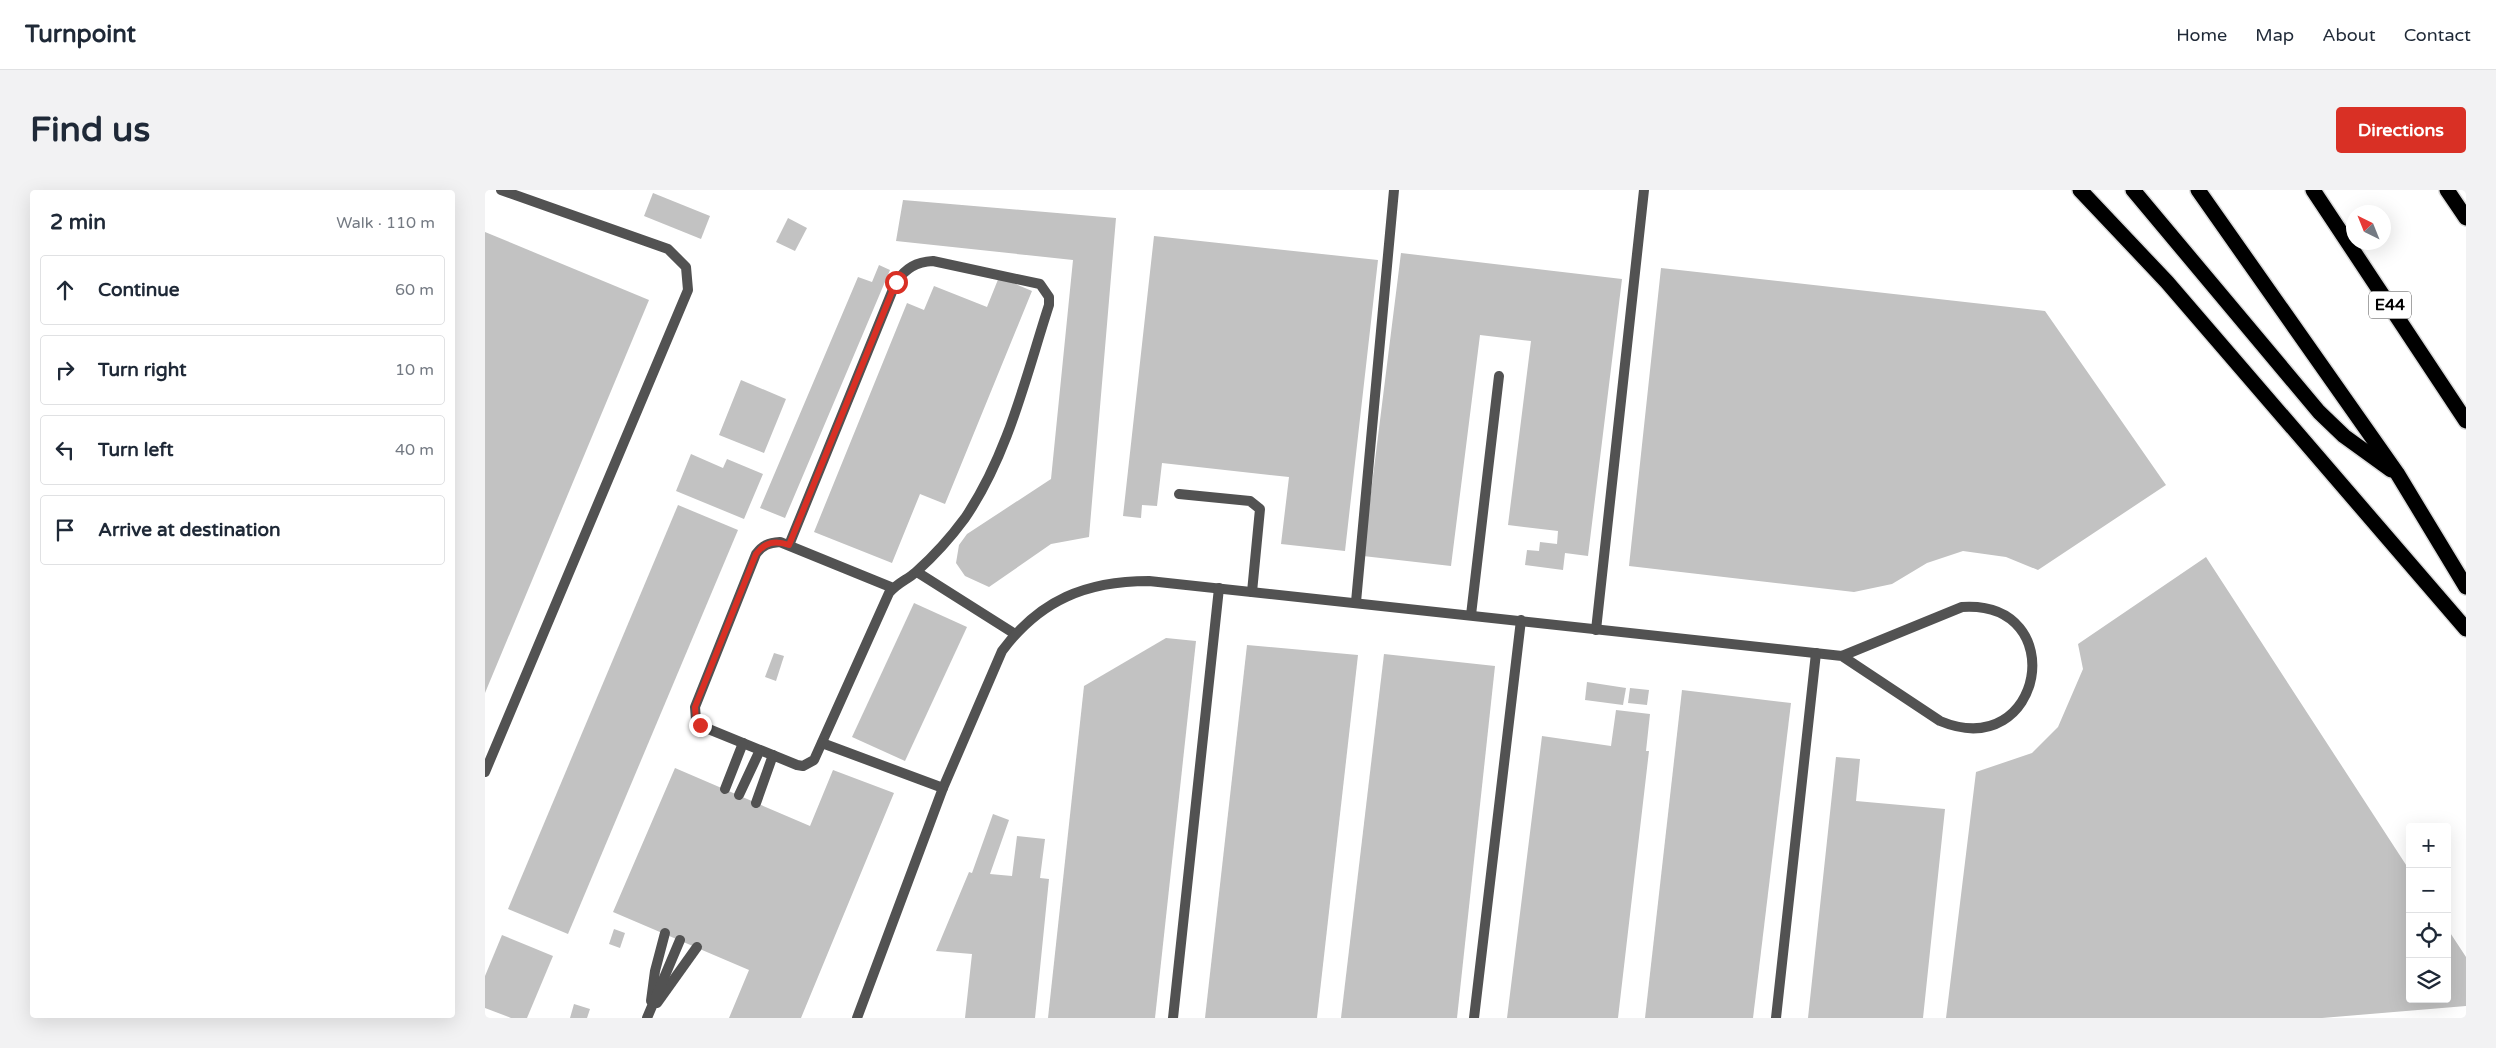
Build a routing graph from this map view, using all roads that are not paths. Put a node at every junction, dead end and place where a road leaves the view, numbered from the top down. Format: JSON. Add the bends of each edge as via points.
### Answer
{"nodes":[{"id":1,"x":501,"y":190,"type":"edge"},
{"id":2,"x":1394,"y":190,"type":"edge"},
{"id":3,"x":1644,"y":190,"type":"edge"},
{"id":4,"x":2080,"y":190,"type":"edge"},
{"id":5,"x":2133,"y":190,"type":"edge"},
{"id":6,"x":2198,"y":190,"type":"edge"},
{"id":7,"x":2313,"y":190,"type":"edge"},
{"id":8,"x":2447,"y":190,"type":"edge"},
{"id":9,"x":2466,"y":218,"type":"edge"},
{"id":10,"x":1499,"y":376,"type":"dead end"},
{"id":11,"x":2466,"y":421,"type":"edge"},
{"id":12,"x":2397,"y":473,"type":"junction"},
{"id":13,"x":1179,"y":494,"type":"dead end"},
{"id":14,"x":789,"y":545,"type":"junction"},
{"id":15,"x":917,"y":572,"type":"junction"},
{"id":16,"x":2466,"y":587,"type":"edge"},
{"id":17,"x":893,"y":588,"type":"junction"},
{"id":18,"x":1219,"y":588,"type":"junction"},
{"id":19,"x":1252,"y":592,"type":"junction"},
{"id":20,"x":1356,"y":602,"type":"junction"},
{"id":21,"x":1471,"y":615,"type":"junction"},
{"id":22,"x":1521,"y":620,"type":"junction"},
{"id":23,"x":2466,"y":629,"type":"edge"},
{"id":24,"x":1596,"y":630,"type":"junction"},
{"id":25,"x":1015,"y":634,"type":"junction"},
{"id":26,"x":1816,"y":654,"type":"junction"},
{"id":27,"x":1842,"y":656,"type":"junction"},
{"id":28,"x":743,"y":743,"type":"junction"},
{"id":29,"x":822,"y":743,"type":"junction"},
{"id":30,"x":760,"y":750,"type":"junction"},
{"id":31,"x":773,"y":755,"type":"junction"},
{"id":32,"x":485,"y":772,"type":"edge"},
{"id":33,"x":943,"y":788,"type":"junction"},
{"id":34,"x":725,"y":790,"type":"dead end"},
{"id":35,"x":739,"y":795,"type":"dead end"},
{"id":36,"x":756,"y":802,"type":"dead end"},
{"id":37,"x":665,"y":933,"type":"dead end"},
{"id":38,"x":680,"y":940,"type":"dead end"},
{"id":39,"x":697,"y":947,"type":"dead end"},
{"id":40,"x":649,"y":1014,"type":"edge"},
{"id":41,"x":857,"y":1018,"type":"edge"},
{"id":42,"x":1173,"y":1018,"type":"edge"},
{"id":43,"x":1474,"y":1018,"type":"edge"},
{"id":44,"x":1776,"y":1018,"type":"edge"}],
"edges":[{"from":1,"to":32,"type":"lane","via":[[668,249],[686,267],[687,290]]},
{"from":2,"to":20,"type":"lane"},
{"from":3,"to":24,"type":"lane"},
{"from":4,"to":23,"type":"highway","via":[[2185,301]]},
{"from":5,"to":12,"type":"highway","via":[[2319,412],[2371,458]]},
{"from":6,"to":12,"type":"highway"},
{"from":7,"to":11,"type":"highway","number":"E44"},
{"from":8,"to":9,"type":"highway"},
{"from":10,"to":21,"type":"lane"},
{"from":12,"to":16,"type":"highway"},
{"from":13,"to":19,"type":"lane","via":[[1250,501],[1260,509]]},
{"from":14,"to":15,"type":"lane","via":[[896,282],[903,273],[922,262],[933,261],[1040,284],[1049,296],[1049,305],[999,455],[964,518]]},
{"from":14,"to":17,"type":"lane"},
{"from":14,"to":28,"type":"lane","via":[[770,542],[756,554],[695,707],[696,720],[700,725]]},
{"from":15,"to":17,"type":"lane"},
{"from":15,"to":25,"type":"lane"},
{"from":17,"to":29,"type":"lane"},
{"from":18,"to":19,"type":"lane"},
{"from":18,"to":25,"type":"lane","via":[[1117,581],[1062,598]]},
{"from":18,"to":42,"type":"lane"},
{"from":19,"to":20,"type":"lane"},
{"from":20,"to":21,"type":"lane"},
{"from":21,"to":22,"type":"lane"},
{"from":22,"to":24,"type":"lane"},
{"from":22,"to":43,"type":"lane"},
{"from":24,"to":26,"type":"lane"},
{"from":25,"to":33,"type":"lane","via":[[1002,651]]},
{"from":26,"to":27,"type":"lane"},
{"from":26,"to":44,"type":"lane"},
{"from":27,"to":27,"type":"lane","via":[[1940,721],[1972,729],[1995,724],[2014,712],[2027,693],[2033,670],[2032,655],[2019,627],[1994,609],[1978,606],[1962,607]]},
{"from":28,"to":30,"type":"lane"},
{"from":28,"to":34,"type":"lane"},
{"from":29,"to":31,"type":"lane","via":[[814,760],[803,766]]},
{"from":29,"to":33,"type":"lane"},
{"from":30,"to":31,"type":"lane"},
{"from":30,"to":35,"type":"lane"},
{"from":31,"to":36,"type":"lane"},
{"from":33,"to":41,"type":"lane"},
{"from":37,"to":40,"type":"lane"},
{"from":38,"to":40,"type":"lane"},
{"from":39,"to":40,"type":"lane"}]}
